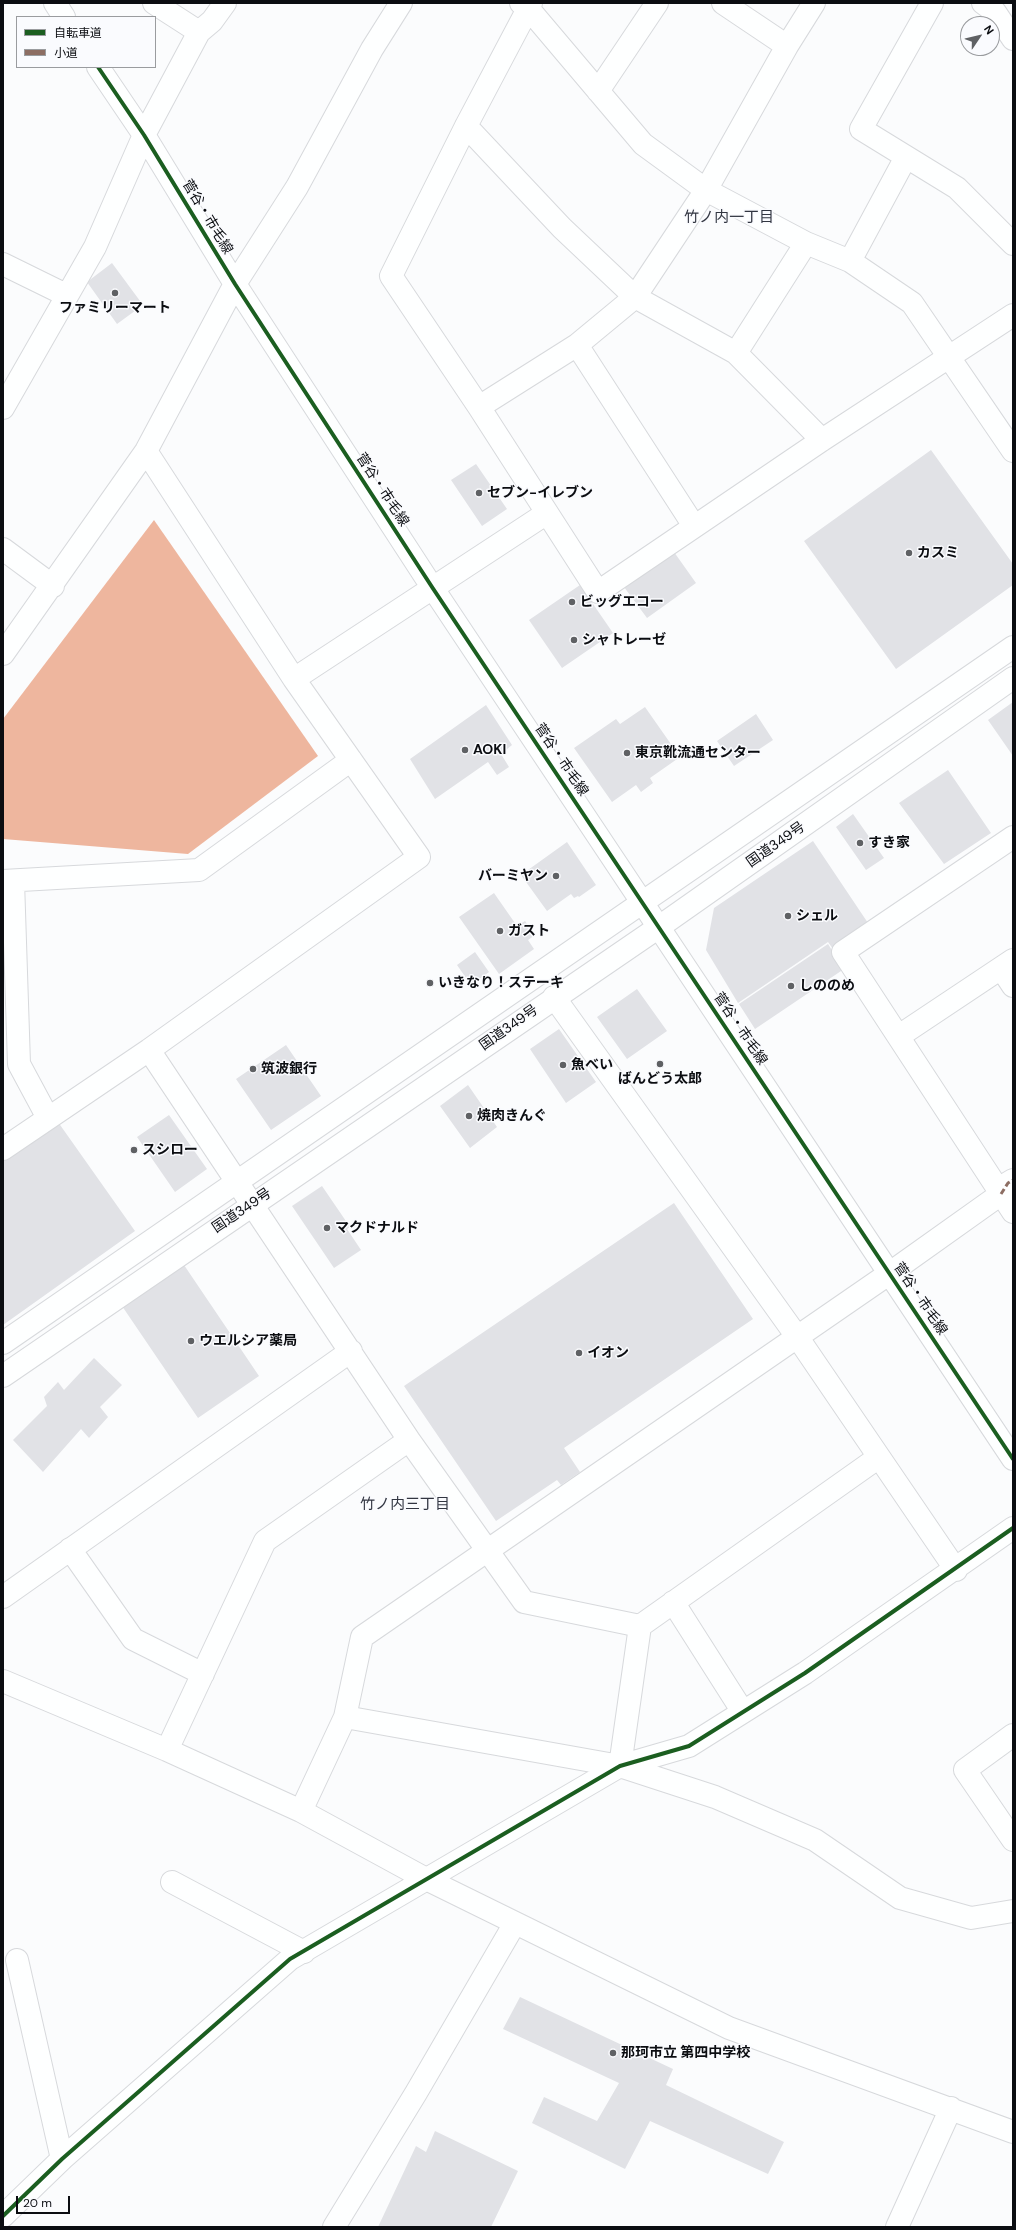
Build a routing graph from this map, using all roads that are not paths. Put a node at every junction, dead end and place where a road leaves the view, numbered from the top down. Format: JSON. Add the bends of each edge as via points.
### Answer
{"nodes":[{"id":1,"x":55,"y":3,"type":"edge"},
{"id":2,"x":154,"y":3,"type":"edge"},
{"id":3,"x":225,"y":3,"type":"edge"},
{"id":4,"x":401,"y":3,"type":"edge"},
{"id":5,"x":657,"y":3,"type":"edge"},
{"id":6,"x":723,"y":3,"type":"edge"},
{"id":7,"x":814,"y":3,"type":"edge"},
{"id":8,"x":932,"y":3,"type":"edge"},
{"id":9,"x":983,"y":3,"type":"edge"},
{"id":10,"x":527,"y":5,"type":"edge"},
{"id":11,"x":63,"y":16,"type":"edge"},
{"id":12,"x":199,"y":32,"type":"junction"},
{"id":13,"x":1013,"y":39,"type":"edge"},
{"id":14,"x":788,"y":46,"type":"junction"},
{"id":15,"x":99,"y":68,"type":"edge"},
{"id":16,"x":598,"y":91,"type":"junction"},
{"id":17,"x":466,"y":126,"type":"junction"},
{"id":18,"x":144,"y":135,"type":"junction"},
{"id":19,"x":906,"y":158,"type":"junction"},
{"id":20,"x":706,"y":190,"type":"junction"},
{"id":21,"x":806,"y":243,"type":"junction"},
{"id":22,"x":1013,"y":244,"type":"edge"},
{"id":23,"x":850,"y":261,"type":"junction"},
{"id":24,"x":3,"y":264,"type":"edge"},
{"id":25,"x":235,"y":284,"type":"junction"},
{"id":26,"x":66,"y":295,"type":"junction"},
{"id":27,"x":635,"y":297,"type":"junction"},
{"id":28,"x":1013,"y":315,"type":"edge"},
{"id":29,"x":577,"y":345,"type":"junction"},
{"id":30,"x":736,"y":353,"type":"junction"},
{"id":31,"x":950,"y":357,"type":"junction"},
{"id":32,"x":479,"y":407,"type":"junction"},
{"id":33,"x":3,"y":408,"type":"edge"},
{"id":34,"x":822,"y":440,"type":"junction"},
{"id":35,"x":146,"y":451,"type":"junction"},
{"id":36,"x":1013,"y":451,"type":"edge"},
{"id":37,"x":547,"y":513,"type":"junction"},
{"id":38,"x":694,"y":526,"type":"junction"},
{"id":39,"x":3,"y":549,"type":"edge"},
{"id":40,"x":53,"y":586,"type":"junction"},
{"id":41,"x":432,"y":587,"type":"junction"},
{"id":42,"x":1013,"y":647,"type":"edge"},
{"id":43,"x":3,"y":654,"type":"edge"},
{"id":44,"x":1013,"y":678,"type":"edge"},
{"id":45,"x":294,"y":679,"type":"junction"},
{"id":46,"x":351,"y":760,"type":"junction"},
{"id":47,"x":1013,"y":837,"type":"edge"},
{"id":48,"x":8,"y":881,"type":"edge"},
{"id":49,"x":643,"y":902,"type":"junction"},
{"id":50,"x":659,"y":927,"type":"junction"},
{"id":51,"x":1007,"y":964,"type":"edge"},
{"id":52,"x":1013,"y":986,"type":"edge"},
{"id":53,"x":554,"y":997,"type":"junction"},
{"id":54,"x":10,"y":1023,"type":"edge"},
{"id":55,"x":899,"y":1036,"type":"junction"},
{"id":56,"x":149,"y":1050,"type":"junction"},
{"id":57,"x":48,"y":1118,"type":"junction"},
{"id":58,"x":3,"y":1149,"type":"edge"},
{"id":59,"x":236,"y":1182,"type":"junction"},
{"id":60,"x":1007,"y":1187,"type":"edge"},
{"id":61,"x":252,"y":1204,"type":"junction"},
{"id":62,"x":1013,"y":1212,"type":"edge"},
{"id":63,"x":890,"y":1273,"type":"junction"},
{"id":64,"x":798,"y":1338,"type":"junction"},
{"id":65,"x":3,"y":1343,"type":"edge"},
{"id":66,"x":351,"y":1351,"type":"junction"},
{"id":67,"x":3,"y":1376,"type":"edge"},
{"id":68,"x":409,"y":1440,"type":"junction"},
{"id":69,"x":879,"y":1457,"type":"junction"},
{"id":70,"x":1013,"y":1459,"type":"edge"},
{"id":71,"x":1013,"y":1528,"type":"edge"},
{"id":72,"x":70,"y":1550,"type":"junction"},
{"id":73,"x":487,"y":1552,"type":"junction"},
{"id":74,"x":956,"y":1570,"type":"junction"},
{"id":75,"x":3,"y":1597,"type":"edge"},
{"id":76,"x":673,"y":1602,"type":"junction"},
{"id":77,"x":640,"y":1626,"type":"junction"},
{"id":78,"x":203,"y":1674,"type":"junction"},
{"id":79,"x":3,"y":1680,"type":"edge"},
{"id":80,"x":743,"y":1712,"type":"junction"},
{"id":81,"x":345,"y":1717,"type":"junction"},
{"id":82,"x":1013,"y":1735,"type":"edge"},
{"id":83,"x":167,"y":1750,"type":"junction"},
{"id":84,"x":620,"y":1766,"type":"junction"},
{"id":85,"x":300,"y":1811,"type":"junction"},
{"id":86,"x":1013,"y":1840,"type":"edge"},
{"id":87,"x":426,"y":1878,"type":"junction"},
{"id":88,"x":172,"y":1882,"type":"dead end"},
{"id":89,"x":1013,"y":1911,"type":"edge"},
{"id":90,"x":515,"y":1924,"type":"junction"},
{"id":91,"x":304,"y":1952,"type":"junction"},
{"id":92,"x":17,"y":1960,"type":"dead end"},
{"id":93,"x":952,"y":2108,"type":"junction"},
{"id":94,"x":1011,"y":2127,"type":"edge"},
{"id":95,"x":62,"y":2160,"type":"junction"},
{"id":96,"x":3,"y":2216,"type":"edge"},
{"id":97,"x":334,"y":2227,"type":"edge"},
{"id":98,"x":897,"y":2227,"type":"edge"}],
"edges":[{"from":1,"to":11,"type":"main road"},
{"from":2,"to":12,"type":"main road"},
{"from":3,"to":12,"type":"main road"},
{"from":4,"to":25,"type":"main road","via":[[372,49],[296,187]]},
{"from":5,"to":16,"type":"main road"},
{"from":6,"to":14,"type":"main road"},
{"from":7,"to":14,"type":"main road"},
{"from":8,"to":19,"type":"main road","via":[[861,129]]},
{"from":9,"to":13,"type":"main road","via":[[995,12]]},
{"from":10,"to":16,"type":"main road"},
{"from":10,"to":17,"type":"main road"},
{"from":12,"to":18,"type":"main road"},
{"from":14,"to":20,"type":"main road"},
{"from":15,"to":18,"type":"main road","name":"菅谷・市毛線"},
{"from":16,"to":20,"type":"main road","via":[[642,144]]},
{"from":17,"to":27,"type":"main road","via":[[562,228]]},
{"from":17,"to":32,"type":"main road","via":[[391,276]]},
{"from":18,"to":25,"type":"main road","name":"菅谷・市毛線"},
{"from":18,"to":26,"type":"main road","via":[[95,247]]},
{"from":19,"to":22,"type":"main road","via":[[957,188]]},
{"from":19,"to":23,"type":"main road"},
{"from":20,"to":21,"type":"main road"},
{"from":20,"to":27,"type":"main road"},
{"from":21,"to":23,"type":"main road"},
{"from":21,"to":30,"type":"main road"},
{"from":23,"to":31,"type":"main road","via":[[912,303]]},
{"from":24,"to":26,"type":"main road"},
{"from":25,"to":35,"type":"main road"},
{"from":25,"to":41,"type":"main road","name":"菅谷・市毛線"},
{"from":26,"to":33,"type":"main road"},
{"from":27,"to":29,"type":"main road"},
{"from":27,"to":30,"type":"main road"},
{"from":28,"to":31,"type":"main road"},
{"from":29,"to":32,"type":"main road"},
{"from":29,"to":38,"type":"main road"},
{"from":30,"to":34,"type":"main road"},
{"from":31,"to":34,"type":"main road"},
{"from":31,"to":36,"type":"main road"},
{"from":32,"to":37,"type":"main road"},
{"from":34,"to":38,"type":"main road"},
{"from":35,"to":40,"type":"main road"},
{"from":35,"to":45,"type":"main road"},
{"from":37,"to":38,"type":"main road","via":[[598,592]]},
{"from":37,"to":41,"type":"main road"},
{"from":39,"to":40,"type":"main road"},
{"from":40,"to":43,"type":"main road"},
{"from":41,"to":45,"type":"main road"},
{"from":41,"to":49,"type":"main road","name":"菅谷・市毛線"},
{"from":42,"to":49,"type":"main road","name":"国道349号"},
{"from":44,"to":50,"type":"main road","name":"国道349号"},
{"from":45,"to":46,"type":"main road"},
{"from":46,"to":48,"type":"main road","via":[[199,870]]},
{"from":46,"to":56,"type":"main road","via":[[419,857]]},
{"from":47,"to":55,"type":"main road","via":[[843,952]]},
{"from":48,"to":54,"type":"main road"},
{"from":49,"to":50,"type":"main road","name":"菅谷・市毛線"},
{"from":49,"to":59,"type":"main road","name":"国道349号"},
{"from":50,"to":53,"type":"main road","name":"国道349号"},
{"from":50,"to":63,"type":"main road","name":"菅谷・市毛線"},
{"from":51,"to":52,"type":"main road"},
{"from":51,"to":55,"type":"main road"},
{"from":53,"to":61,"type":"main road","name":"国道349号"},
{"from":53,"to":64,"type":"main road"},
{"from":54,"to":57,"type":"main road","via":[[19,1064]]},
{"from":55,"to":60,"type":"main road"},
{"from":56,"to":57,"type":"main road"},
{"from":56,"to":59,"type":"main road"},
{"from":57,"to":58,"type":"main road"},
{"from":59,"to":61,"type":"main road"},
{"from":59,"to":65,"type":"main road","name":"国道349号"},
{"from":60,"to":62,"type":"main road"},
{"from":60,"to":63,"type":"main road"},
{"from":61,"to":66,"type":"main road"},
{"from":61,"to":67,"type":"main road","name":"国道349号"},
{"from":63,"to":64,"type":"main road"},
{"from":63,"to":70,"type":"main road","name":"菅谷・市毛線"},
{"from":64,"to":69,"type":"main road"},
{"from":64,"to":73,"type":"main road"},
{"from":66,"to":68,"type":"main road"},
{"from":66,"to":72,"type":"main road"},
{"from":68,"to":73,"type":"main road"},
{"from":68,"to":78,"type":"main road","via":[[265,1541]]},
{"from":69,"to":74,"type":"main road"},
{"from":69,"to":76,"type":"main road"},
{"from":71,"to":74,"type":"main road"},
{"from":72,"to":75,"type":"main road"},
{"from":72,"to":78,"type":"main road","via":[[133,1639]]},
{"from":73,"to":77,"type":"main road","via":[[524,1602]]},
{"from":73,"to":81,"type":"main road","via":[[362,1637]]},
{"from":74,"to":80,"type":"main road"},
{"from":76,"to":77,"type":"main road"},
{"from":76,"to":80,"type":"main road"},
{"from":77,"to":84,"type":"main road"},
{"from":78,"to":83,"type":"main road"},
{"from":79,"to":83,"type":"main road"},
{"from":80,"to":84,"type":"main road","via":[[689,1746]]},
{"from":81,"to":84,"type":"main road"},
{"from":81,"to":85,"type":"main road"},
{"from":82,"to":86,"type":"main road","via":[[965,1770]]},
{"from":83,"to":85,"type":"main road"},
{"from":84,"to":87,"type":"main road"},
{"from":84,"to":89,"type":"main road","via":[[715,1797],[815,1840],[900,1898],[970,1918]]},
{"from":85,"to":87,"type":"main road"},
{"from":87,"to":90,"type":"main road"},
{"from":87,"to":91,"type":"main road"},
{"from":88,"to":91,"type":"main road"},
{"from":90,"to":93,"type":"main road","via":[[728,2028]]},
{"from":90,"to":97,"type":"main road"},
{"from":91,"to":95,"type":"main road","via":[[290,1959]]},
{"from":92,"to":95,"type":"main road"},
{"from":93,"to":94,"type":"main road"},
{"from":93,"to":98,"type":"main road"},
{"from":95,"to":96,"type":"main road"}]}
